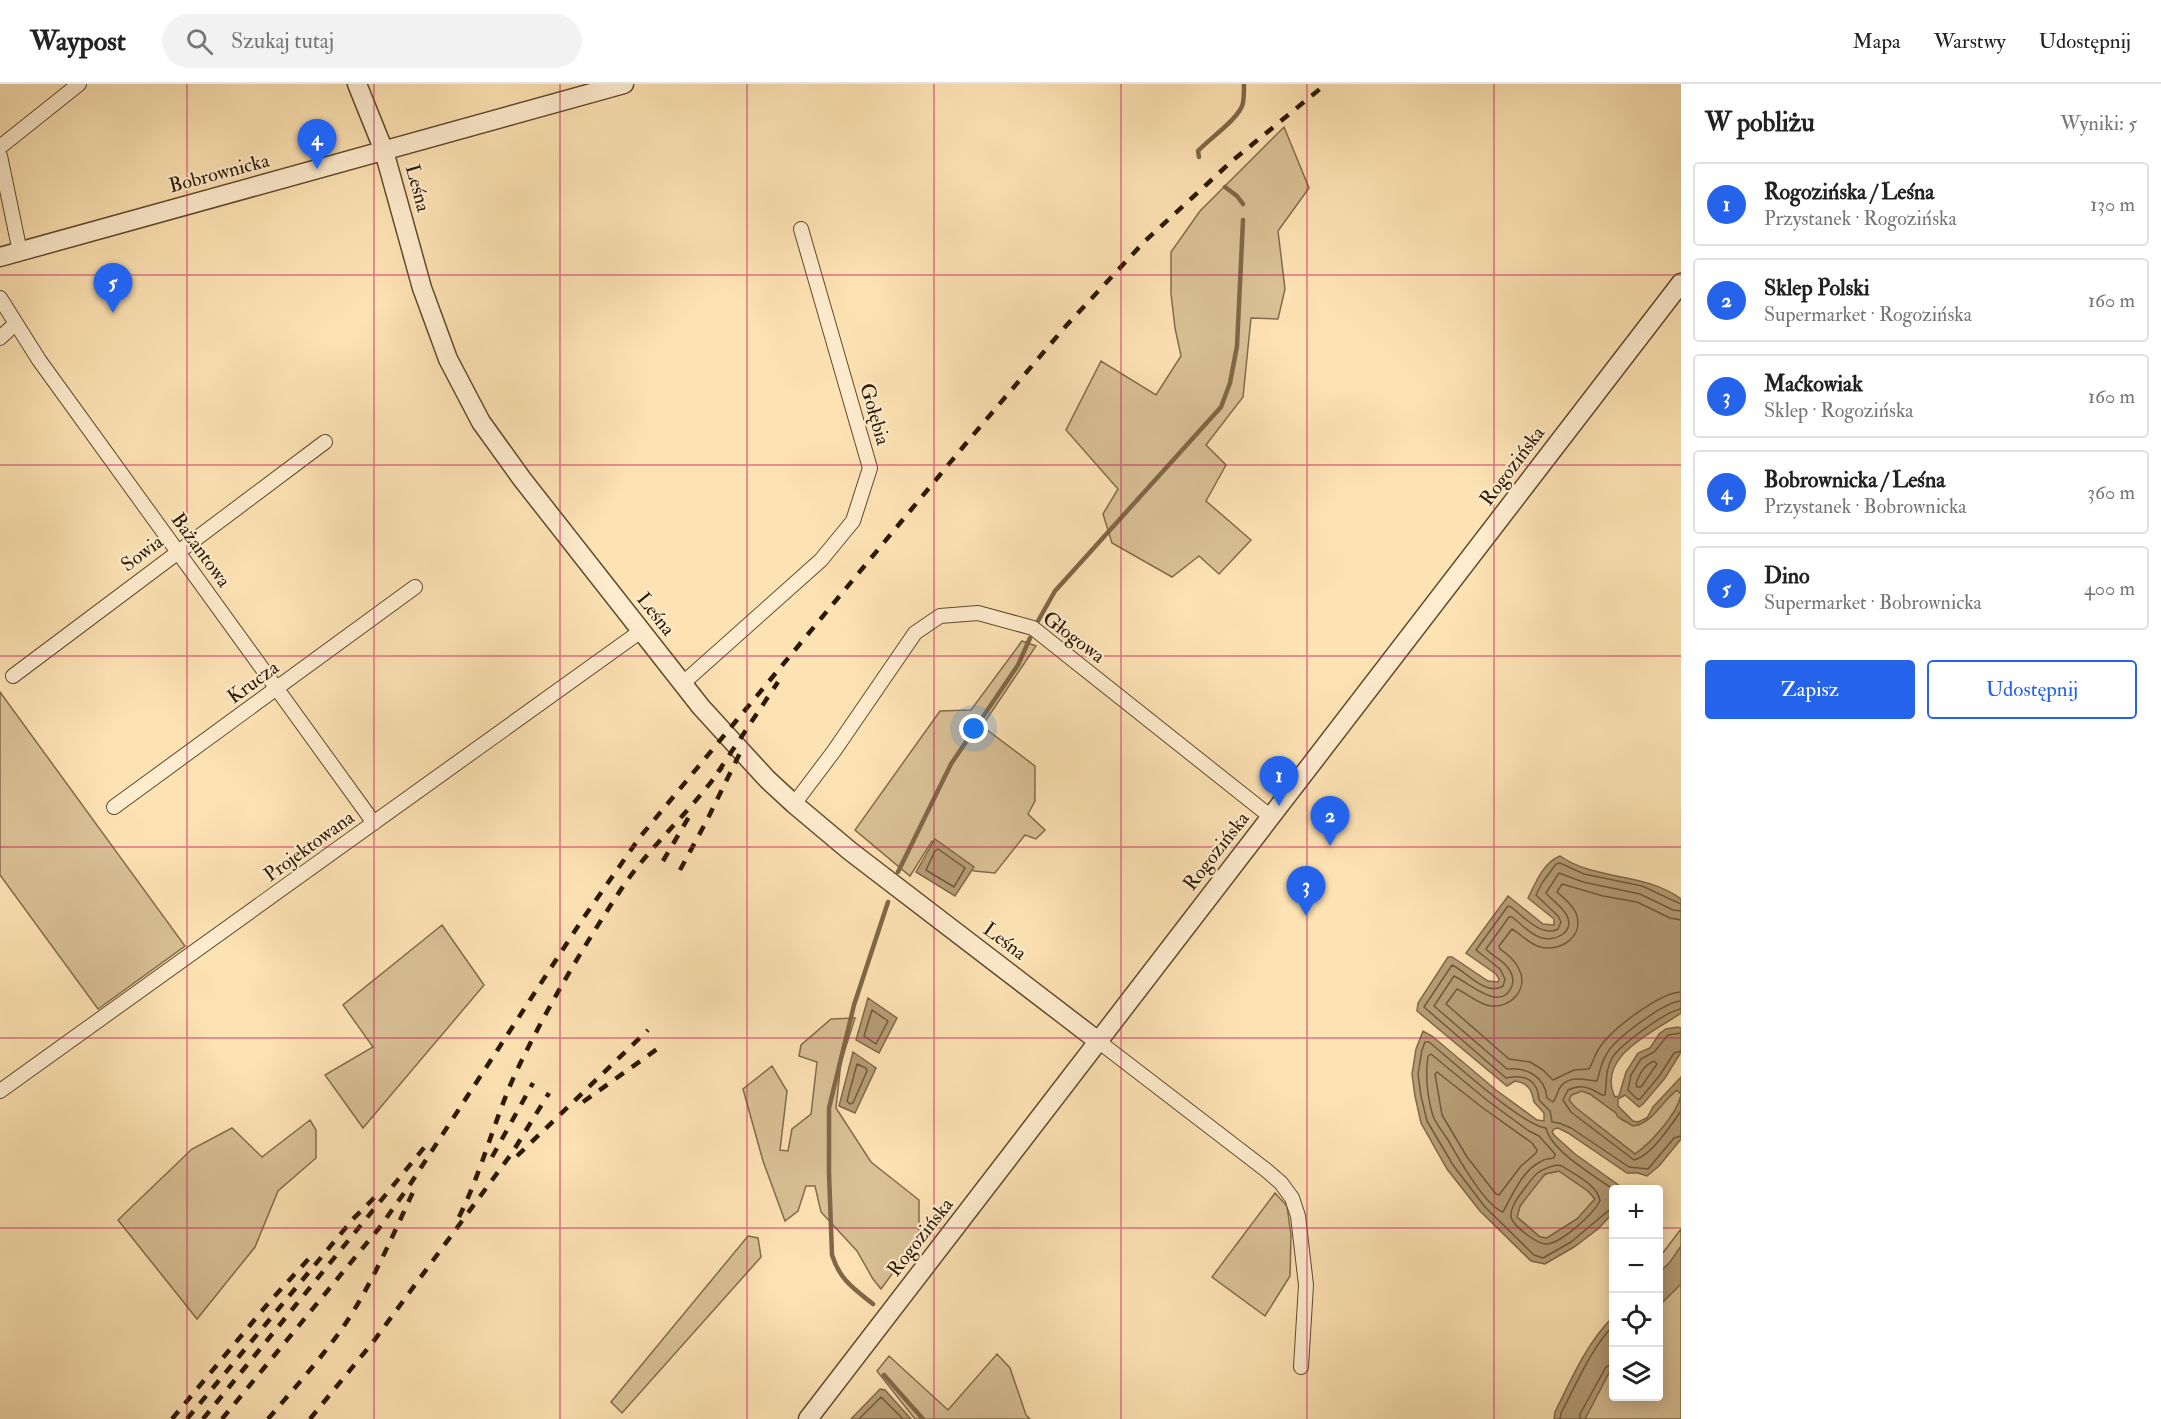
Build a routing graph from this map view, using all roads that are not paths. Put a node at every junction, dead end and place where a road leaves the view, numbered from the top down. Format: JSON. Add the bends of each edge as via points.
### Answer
{"nodes":[{"id":1,"x":79,"y":84,"type":"edge"},
{"id":2,"x":357,"y":84,"type":"edge"},
{"id":3,"x":624,"y":84,"type":"edge"},
{"id":4,"x":0,"y":147,"type":"edge"},
{"id":5,"x":384,"y":151,"type":"junction"},
{"id":6,"x":0,"y":156,"type":"edge"},
{"id":7,"x":801,"y":229,"type":"dead end"},
{"id":8,"x":20,"y":252,"type":"junction"},
{"id":9,"x":0,"y":257,"type":"edge"},
{"id":10,"x":1681,"y":283,"type":"edge"},
{"id":11,"x":0,"y":298,"type":"edge"},
{"id":12,"x":15,"y":324,"type":"junction"},
{"id":13,"x":0,"y":338,"type":"edge"},
{"id":14,"x":325,"y":442,"type":"dead end"},
{"id":15,"x":177,"y":551,"type":"junction"},
{"id":16,"x":415,"y":587,"type":"dead end"},
{"id":17,"x":641,"y":631,"type":"junction"},
{"id":18,"x":13,"y":676,"type":"dead end"},
{"id":19,"x":682,"y":684,"type":"junction"},
{"id":20,"x":276,"y":689,"type":"junction"},
{"id":21,"x":794,"y":804,"type":"junction"},
{"id":22,"x":114,"y":807,"type":"dead end"},
{"id":23,"x":1271,"y":817,"type":"junction"},
{"id":24,"x":374,"y":824,"type":"junction"},
{"id":25,"x":1098,"y":1041,"type":"junction"},
{"id":26,"x":0,"y":1091,"type":"edge"},
{"id":27,"x":1301,"y":1367,"type":"dead end"},
{"id":28,"x":808,"y":1419,"type":"edge"}],
"edges":[{"from":1,"to":4,"type":"street"},
{"from":2,"to":5,"type":"street","name":"Leśna"},
{"from":3,"to":5,"type":"street","name":"Bobrownicka"},
{"from":5,"to":8,"type":"street","name":"Bobrownicka"},
{"from":5,"to":17,"type":"street","name":"Leśna","via":[[429,311],[462,388],[506,458]]},
{"from":6,"to":8,"type":"street"},
{"from":7,"to":19,"type":"street","name":"Gołębia","via":[[870,468],[853,521],[820,560]]},
{"from":8,"to":9,"type":"street","name":"Bobrownicka"},
{"from":10,"to":23,"type":"street","name":"Rogozińska"},
{"from":11,"to":12,"type":"street","name":"Bażantowa"},
{"from":12,"to":13,"type":"street"},
{"from":12,"to":15,"type":"street","name":"Bażantowa"},
{"from":14,"to":15,"type":"street","name":"Sowia"},
{"from":15,"to":18,"type":"street","name":"Sowia"},
{"from":15,"to":20,"type":"street","name":"Bażantowa"},
{"from":16,"to":20,"type":"street","name":"Krucza"},
{"from":17,"to":19,"type":"street","name":"Leśna"},
{"from":17,"to":24,"type":"street","name":"Projektowana"},
{"from":19,"to":21,"type":"street","name":"Leśna","via":[[740,752]]},
{"from":20,"to":22,"type":"street","name":"Krucza"},
{"from":20,"to":24,"type":"street","name":"Bażantowa"},
{"from":21,"to":23,"type":"street","name":"Głogowa","via":[[915,633],[940,616],[978,613],[1033,628]]},
{"from":21,"to":25,"type":"street","name":"Leśna"},
{"from":23,"to":25,"type":"street","name":"Rogozińska"},
{"from":24,"to":26,"type":"street","name":"Projektowana"},
{"from":25,"to":27,"type":"street","via":[[1266,1170],[1292,1198],[1298,1216],[1306,1285]]},
{"from":25,"to":28,"type":"street","name":"Rogozińska"}]}
